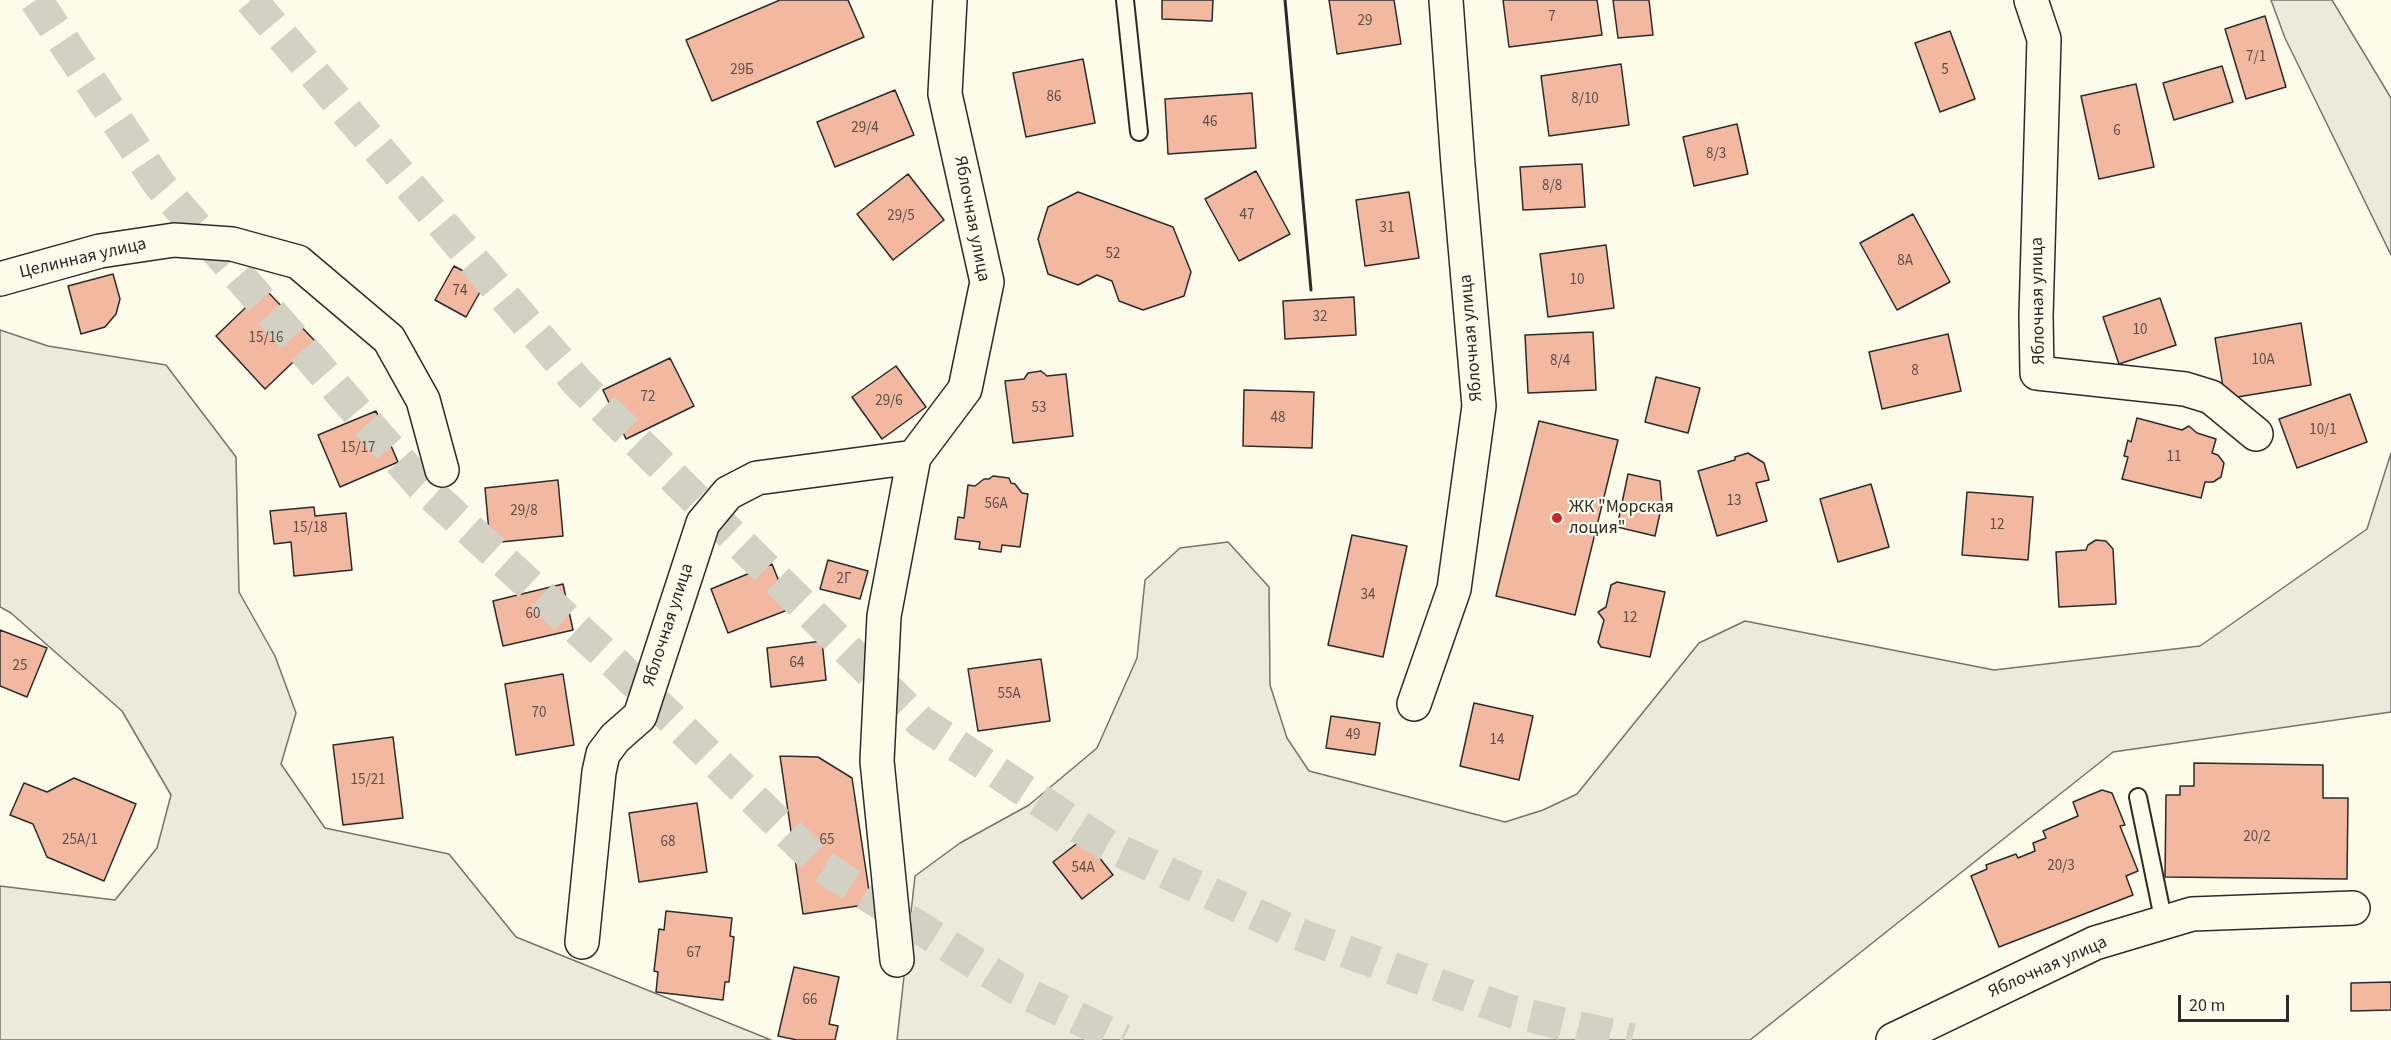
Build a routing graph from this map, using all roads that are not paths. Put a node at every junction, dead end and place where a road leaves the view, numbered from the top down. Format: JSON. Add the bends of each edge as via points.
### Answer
{"nodes":[{"id":1,"x":950,"y":0,"type":"edge"},
{"id":2,"x":1125,"y":0,"type":"edge"},
{"id":3,"x":1446,"y":0,"type":"edge"},
{"id":4,"x":2031,"y":0,"type":"edge"},
{"id":5,"x":1139,"y":132,"type":"dead end"},
{"id":6,"x":0,"y":279,"type":"edge"},
{"id":7,"x":2256,"y":434,"type":"dead end"},
{"id":8,"x":914,"y":457,"type":"junction"},
{"id":9,"x":442,"y":470,"type":"dead end"},
{"id":10,"x":1414,"y":704,"type":"dead end"},
{"id":11,"x":2138,"y":797,"type":"dead end"},
{"id":12,"x":2353,"y":908,"type":"dead end"},
{"id":13,"x":2164,"y":923,"type":"junction"},
{"id":14,"x":582,"y":942,"type":"dead end"},
{"id":15,"x":897,"y":960,"type":"dead end"},
{"id":16,"x":1893,"y":1040,"type":"edge"}],
"edges":[{"from":1,"to":8,"type":"street","name":"Яблочная улица","via":[[945,93],[987,282],[965,389]]},
{"from":2,"to":5,"type":"lane"},
{"from":3,"to":10,"type":"street","name":"Яблочная улица","via":[[1479,406],[1454,589]]},
{"from":4,"to":7,"type":"street","name":"Яблочная улица","via":[[2044,39],[2037,373],[2185,389],[2211,397]]},
{"from":6,"to":9,"type":"street","name":"Целинная улица","via":[[100,251],[174,240],[232,244],[298,262],[389,339],[423,400]]},
{"from":8,"to":14,"type":"street","name":"Яблочная улица","via":[[757,478],[729,493],[703,523],[640,716],[603,754]]},
{"from":8,"to":15,"type":"street","name":"Яблочная улица","via":[[884,616],[877,761]]},
{"from":11,"to":13,"type":"lane"},
{"from":12,"to":13,"type":"street","name":"Яблочная улица","via":[[2192,915]]},
{"from":13,"to":16,"type":"street","name":"Яблочная улица","via":[[2095,944]]}]}
